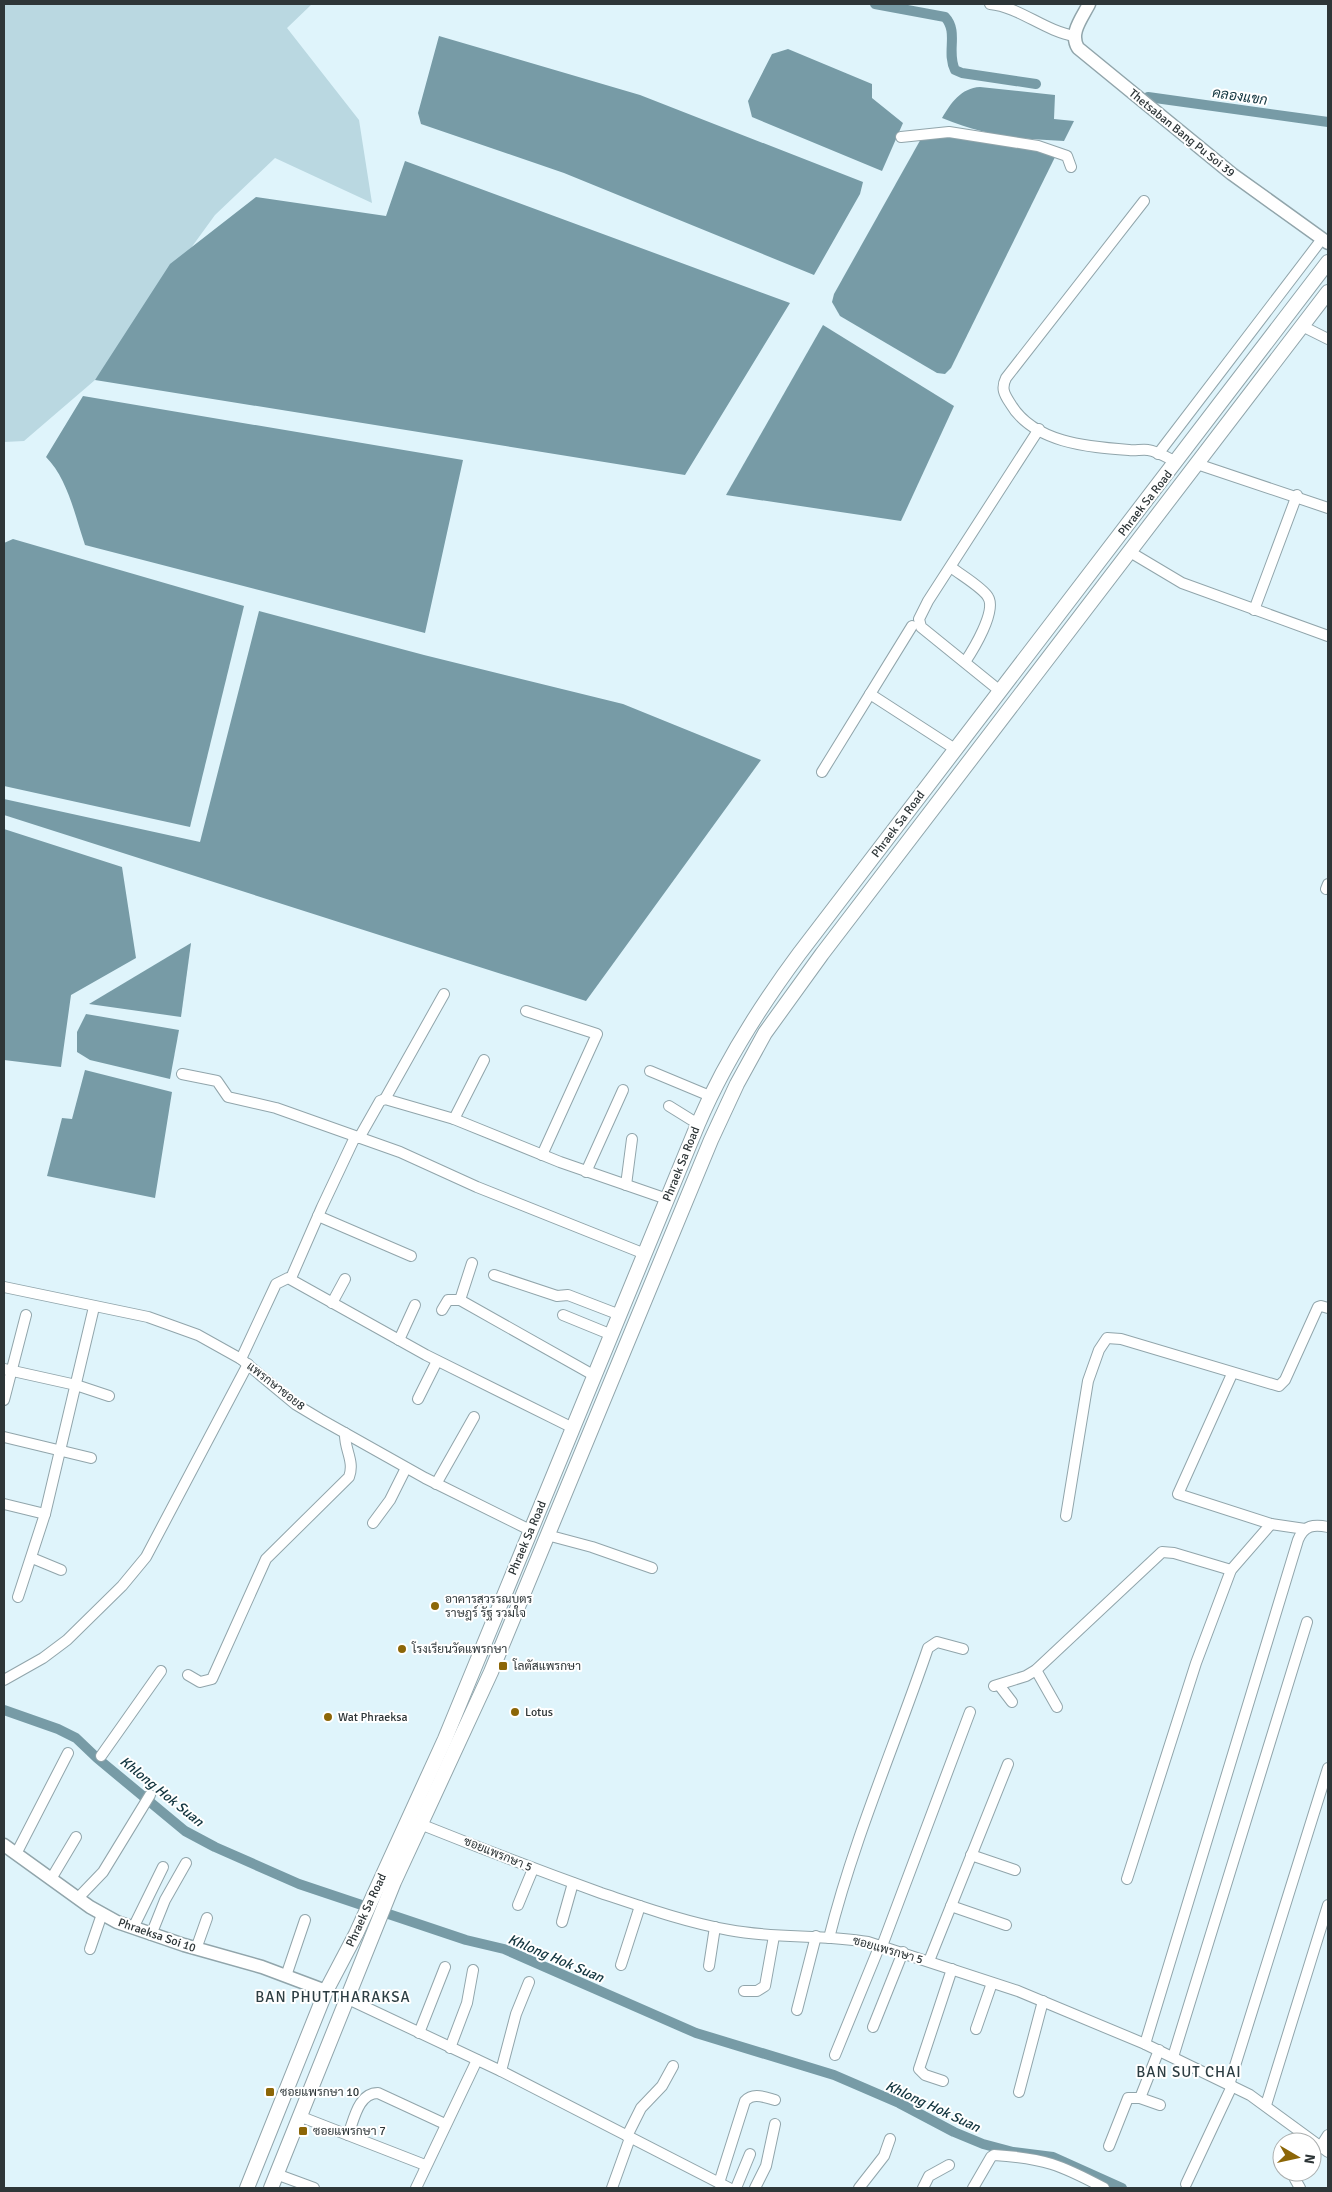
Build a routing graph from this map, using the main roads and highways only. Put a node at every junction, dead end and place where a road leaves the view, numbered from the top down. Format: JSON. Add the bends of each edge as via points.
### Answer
{"nodes":[{"id":1,"x":1328,"y":262,"type":"edge"},
{"id":2,"x":1328,"y":292,"type":"edge"},
{"id":3,"x":1014,"y":672,"type":"junction"},
{"id":4,"x":1028,"y":683,"type":"junction"},
{"id":5,"x":380,"y":1898,"type":"junction"},
{"id":6,"x":247,"y":2188,"type":"edge"},
{"id":7,"x":271,"y":2188,"type":"edge"}],
"edges":[{"from":1,"to":3,"type":"main road","name":"Phraek Sa Road"},
{"from":2,"to":4,"type":"main road","name":"Phraek Sa Road"},
{"from":3,"to":4,"type":"main road"},
{"from":3,"to":5,"type":"main road","name":"Phraek Sa Road","via":[[780,979],[737,1044],[710,1096]]},
{"from":4,"to":5,"type":"main road","name":"Phraek Sa Road","via":[[810,970],[755,1051],[711,1140],[491,1672],[420,1824]]},
{"from":5,"to":6,"type":"main road","name":"Phraek Sa Road","via":[[363,1920],[326,1991]]},
{"from":5,"to":7,"type":"main road","name":"Phraek Sa Road","via":[[377,1925]]}]}
